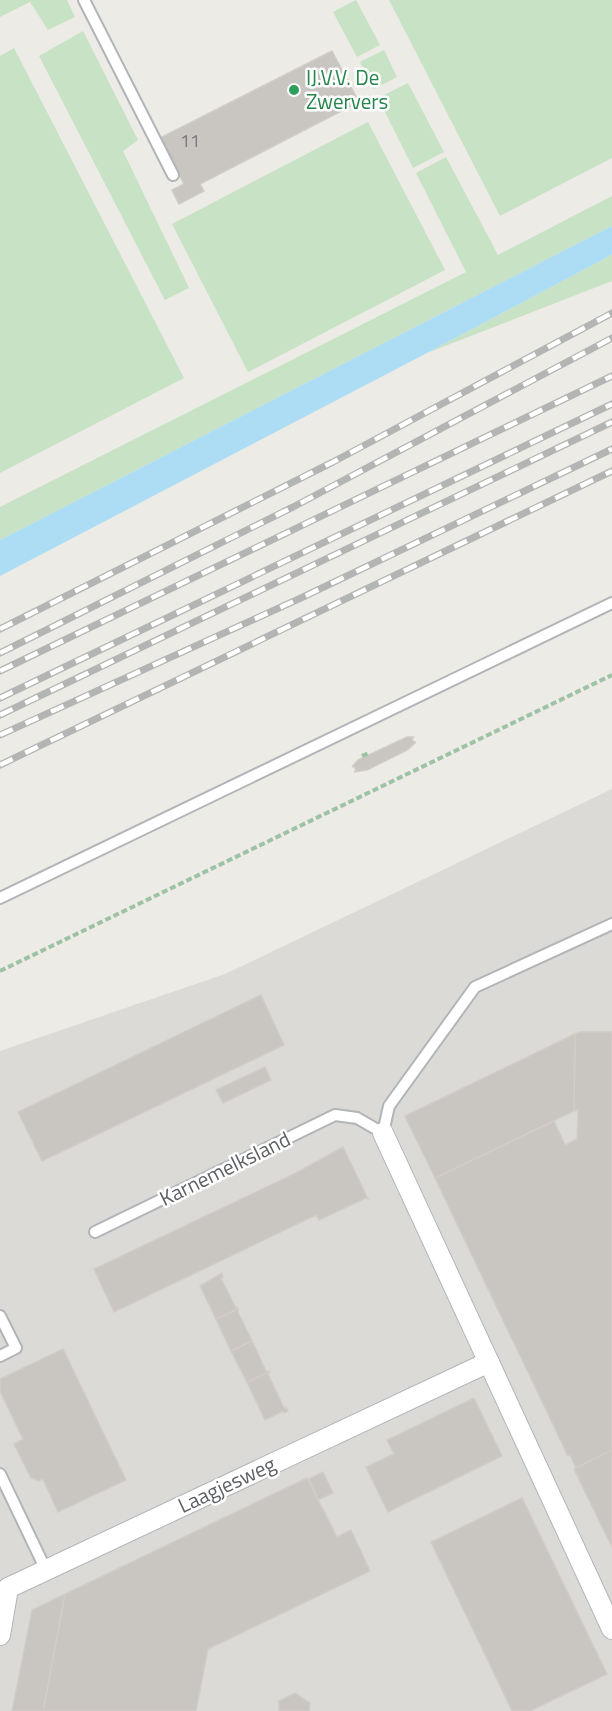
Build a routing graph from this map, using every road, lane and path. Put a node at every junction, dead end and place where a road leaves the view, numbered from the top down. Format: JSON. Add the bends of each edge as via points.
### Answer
{"nodes":[{"id":1,"x":84,"y":0,"type":"edge"},
{"id":2,"x":173,"y":175,"type":"dead end"},
{"id":3,"x":612,"y":603,"type":"edge"},
{"id":4,"x":612,"y":675,"type":"edge"},
{"id":5,"x":369,"y":753,"type":"dead end"},
{"id":6,"x":362,"y":756,"type":"dead end"},
{"id":7,"x":0,"y":897,"type":"edge"},
{"id":8,"x":612,"y":924,"type":"edge"},
{"id":9,"x":0,"y":970,"type":"edge"},
{"id":10,"x":383,"y":1133,"type":"junction"},
{"id":11,"x":94,"y":1232,"type":"dead end"},
{"id":12,"x":0,"y":1316,"type":"edge"},
{"id":13,"x":0,"y":1356,"type":"edge"},
{"id":14,"x":489,"y":1362,"type":"junction"},
{"id":15,"x":0,"y":1474,"type":"edge"},
{"id":16,"x":46,"y":1570,"type":"junction"},
{"id":17,"x":2,"y":1608,"type":"edge"},
{"id":18,"x":612,"y":1629,"type":"edge"},
{"id":19,"x":0,"y":1635,"type":"edge"}],
"edges":[{"from":1,"to":2,"type":"lane"},
{"from":3,"to":7,"type":"lane"},
{"from":4,"to":9,"type":"path"},
{"from":5,"to":6,"type":"path"},
{"from":8,"to":10,"type":"lane","via":[[475,987],[389,1106]]},
{"from":10,"to":11,"type":"lane","name":"Karnemelksland","via":[[357,1118],[335,1115]]},
{"from":10,"to":14,"type":"street"},
{"from":12,"to":13,"type":"lane","via":[[16,1348]]},
{"from":14,"to":16,"type":"street","name":"Laagjesweg"},
{"from":14,"to":18,"type":"street"},
{"from":15,"to":16,"type":"lane"},
{"from":16,"to":17,"type":"street","name":"Laagjesweg","via":[[8,1588]]},
{"from":17,"to":19,"type":"street","name":"Laagjesweg"}]}
